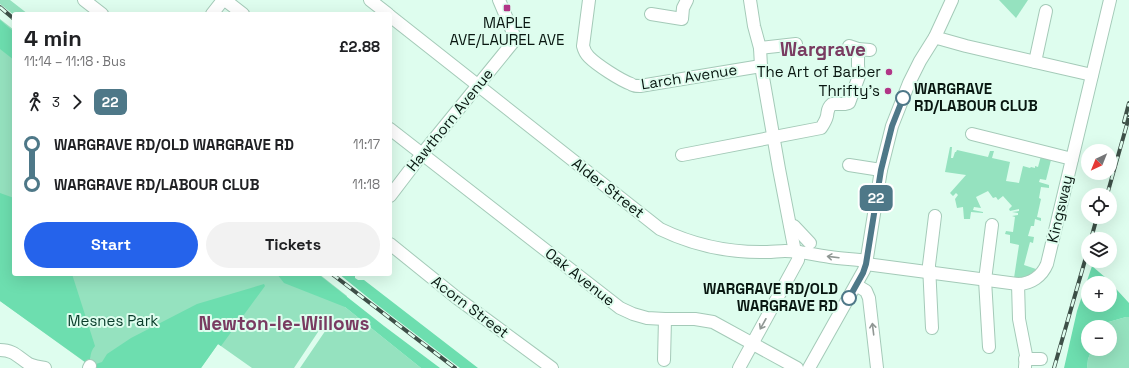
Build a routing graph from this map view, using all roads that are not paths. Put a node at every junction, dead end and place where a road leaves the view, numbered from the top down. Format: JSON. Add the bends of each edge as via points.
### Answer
{"nodes":[{"id":1,"x":84,"y":0,"type":"edge"},
{"id":2,"x":224,"y":0,"type":"edge"},
{"id":3,"x":370,"y":0,"type":"edge"},
{"id":4,"x":499,"y":0,"type":"edge"},
{"id":5,"x":589,"y":0,"type":"edge"},
{"id":6,"x":687,"y":0,"type":"edge"},
{"id":7,"x":750,"y":0,"type":"edge"},
{"id":8,"x":952,"y":0,"type":"edge"},
{"id":9,"x":1110,"y":0,"type":"edge"},
{"id":10,"x":1046,"y":11,"type":"dead end"},
{"id":11,"x":99,"y":12,"type":"edge"},
{"id":12,"x":214,"y":12,"type":"edge"},
{"id":13,"x":240,"y":12,"type":"edge"},
{"id":14,"x":385,"y":12,"type":"edge"},
{"id":15,"x":651,"y":14,"type":"dead end"},
{"id":16,"x":392,"y":17,"type":"edge"},
{"id":17,"x":935,"y":37,"type":"junction"},
{"id":18,"x":760,"y":48,"type":"junction"},
{"id":19,"x":791,"y":48,"type":"dead end"},
{"id":20,"x":859,"y":48,"type":"dead end"},
{"id":21,"x":1035,"y":62,"type":"junction"},
{"id":22,"x":761,"y":66,"type":"junction"},
{"id":23,"x":1092,"y":75,"type":"junction"},
{"id":24,"x":477,"y":85,"type":"junction"},
{"id":25,"x":392,"y":131,"type":"edge"},
{"id":26,"x":972,"y":134,"type":"dead end"},
{"id":27,"x":774,"y":138,"type":"junction"},
{"id":28,"x":422,"y":154,"type":"junction"},
{"id":29,"x":682,"y":156,"type":"dead end"},
{"id":30,"x":1072,"y":159,"type":"junction"},
{"id":31,"x":849,"y":165,"type":"dead end"},
{"id":32,"x":881,"y":170,"type":"junction"},
{"id":33,"x":392,"y":193,"type":"edge"},
{"id":34,"x":935,"y":216,"type":"dead end"},
{"id":35,"x":790,"y":225,"type":"junction"},
{"id":36,"x":992,"y":225,"type":"dead end"},
{"id":37,"x":810,"y":243,"type":"dead end"},
{"id":38,"x":392,"y":246,"type":"edge"},
{"id":39,"x":797,"y":252,"type":"junction"},
{"id":40,"x":867,"y":262,"type":"junction"},
{"id":41,"x":929,"y":272,"type":"junction"},
{"id":42,"x":985,"y":280,"type":"junction"},
{"id":43,"x":1018,"y":284,"type":"junction"},
{"id":44,"x":856,"y":285,"type":"junction"},
{"id":45,"x":665,"y":319,"type":"junction"},
{"id":46,"x":932,"y":328,"type":"dead end"},
{"id":47,"x":752,"y":343,"type":"junction"},
{"id":48,"x":989,"y":347,"type":"dead end"},
{"id":49,"x":0,"y":350,"type":"edge"},
{"id":50,"x":1041,"y":359,"type":"dead end"},
{"id":51,"x":664,"y":360,"type":"dead end"},
{"id":52,"x":1025,"y":364,"type":"edge"},
{"id":53,"x":45,"y":368,"type":"edge"},
{"id":54,"x":552,"y":368,"type":"edge"},
{"id":55,"x":738,"y":368,"type":"edge"},
{"id":56,"x":797,"y":368,"type":"edge"},
{"id":57,"x":809,"y":368,"type":"edge"},
{"id":58,"x":877,"y":368,"type":"edge"}],
"edges":[{"from":1,"to":11,"type":"street"},
{"from":2,"to":12,"type":"street"},
{"from":2,"to":13,"type":"street"},
{"from":3,"to":14,"type":"street","name":"Alder Street"},
{"from":4,"to":24,"type":"street","name":"Hawthorn Avenue","via":[[514,41]]},
{"from":5,"to":22,"type":"street","name":"Larch Avenue","via":[[584,51],[601,66],[632,85],[640,86]]},
{"from":6,"to":15,"type":"street","via":[[682,19]]},
{"from":7,"to":18,"type":"street"},
{"from":8,"to":17,"type":"street"},
{"from":9,"to":23,"type":"street","name":"Kingsway"},
{"from":10,"to":21,"type":"street"},
{"from":16,"to":24,"type":"street","name":"Alder Street"},
{"from":17,"to":21,"type":"street"},
{"from":17,"to":32,"type":"street","via":[[918,65],[898,109]]},
{"from":18,"to":19,"type":"street"},
{"from":18,"to":22,"type":"street"},
{"from":20,"to":27,"type":"street","via":[[859,76],[849,103],[832,104],[827,110],[821,128]]},
{"from":21,"to":23,"type":"street"},
{"from":22,"to":27,"type":"street"},
{"from":23,"to":30,"type":"street","name":"Kingsway"},
{"from":24,"to":28,"type":"street","name":"Hawthorn Avenue"},
{"from":24,"to":39,"type":"street","name":"Alder Street","via":[[660,229],[696,243],[725,249]]},
{"from":25,"to":28,"type":"street","name":"Oak Avenue"},
{"from":26,"to":30,"type":"street"},
{"from":27,"to":29,"type":"street"},
{"from":27,"to":35,"type":"street"},
{"from":28,"to":33,"type":"street","name":"Hawthorn Avenue"},
{"from":28,"to":45,"type":"street","name":"Oak Avenue","via":[[617,306],[640,316]]},
{"from":30,"to":43,"type":"street","name":"Kingsway","via":[[1045,268],[1031,281]]},
{"from":31,"to":32,"type":"street"},
{"from":32,"to":40,"type":"street"},
{"from":34,"to":41,"type":"street"},
{"from":35,"to":37,"type":"street"},
{"from":35,"to":39,"type":"street"},
{"from":36,"to":42,"type":"street"},
{"from":38,"to":54,"type":"street","name":"Acorn Street","via":[[457,298]]},
{"from":40,"to":39,"type":"street","name":"Alder Street","one_way":true},
{"from":39,"to":47,"type":"street","one_way":true,"via":[[798,260]]},
{"from":40,"to":41,"type":"street","name":"Alder Street"},
{"from":40,"to":44,"type":"street"},
{"from":41,"to":42,"type":"street","name":"Alder Street"},
{"from":41,"to":46,"type":"street"},
{"from":42,"to":43,"type":"street","name":"Alder Street"},
{"from":42,"to":48,"type":"street"},
{"from":43,"to":52,"type":"street","via":[[1019,319],[1026,354]]},
{"from":44,"to":57,"type":"street"},
{"from":58,"to":44,"type":"street","one_way":true,"via":[[870,298],[866,291]]},
{"from":45,"to":47,"type":"street","name":"Oak Avenue","via":[[713,322]]},
{"from":45,"to":51,"type":"street"},
{"from":47,"to":55,"type":"street"},
{"from":47,"to":56,"type":"street","name":"Oak Avenue"},
{"from":49,"to":53,"type":"street","via":[[7,350],[33,366]]},
{"from":50,"to":52,"type":"street"}]}
